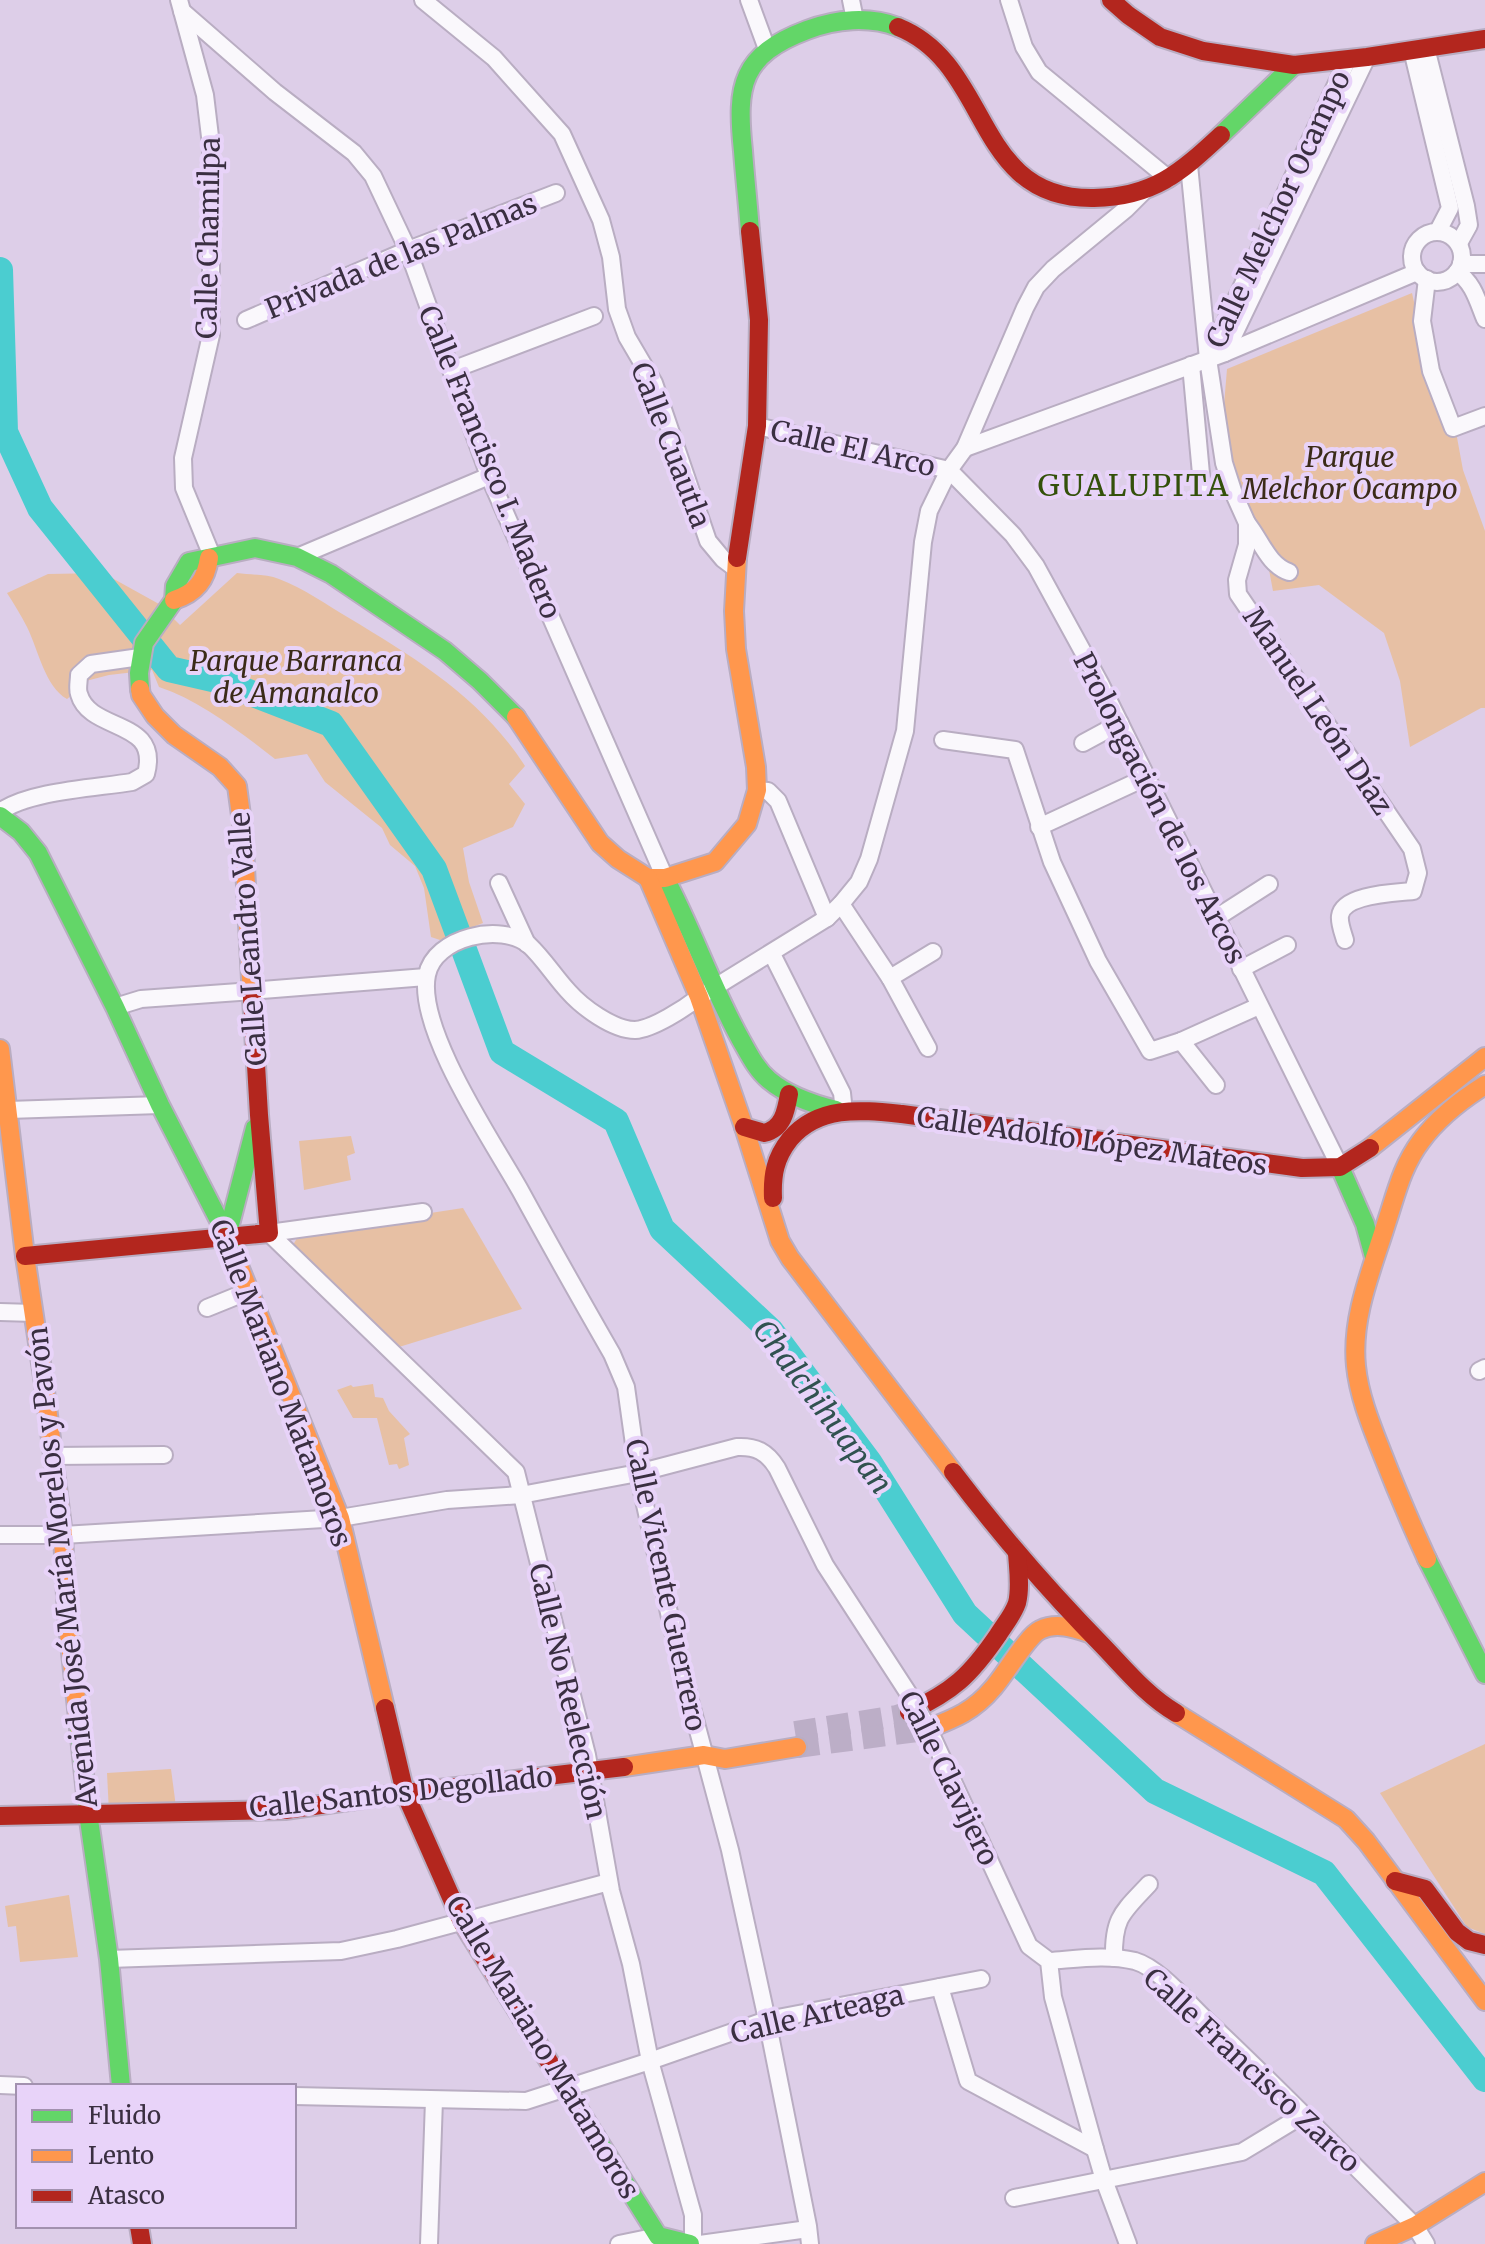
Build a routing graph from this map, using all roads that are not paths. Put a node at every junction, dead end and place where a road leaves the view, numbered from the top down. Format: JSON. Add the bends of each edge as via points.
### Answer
{"nodes":[{"id":1,"x":423,"y":0,"type":"edge"},
{"id":2,"x":749,"y":0,"type":"edge"},
{"id":3,"x":851,"y":0,"type":"edge"},
{"id":4,"x":1009,"y":0,"type":"edge"},
{"id":5,"x":1111,"y":0,"type":"edge"},
{"id":6,"x":180,"y":5,"type":"edge"},
{"id":7,"x":855,"y":20,"type":"junction"},
{"id":8,"x":1485,"y":39,"type":"edge"},
{"id":9,"x":1458,"y":42,"type":"junction"},
{"id":10,"x":1485,"y":46,"type":"edge"},
{"id":11,"x":767,"y":49,"type":"junction"},
{"id":12,"x":1419,"y":49,"type":"junction"},
{"id":13,"x":1367,"y":57,"type":"junction"},
{"id":14,"x":1348,"y":59,"type":"junction"},
{"id":15,"x":1294,"y":65,"type":"junction"},
{"id":16,"x":1189,"y":165,"type":"junction"},
{"id":17,"x":1169,"y":179,"type":"junction"},
{"id":18,"x":1145,"y":190,"type":"junction"},
{"id":19,"x":556,"y":193,"type":"dead end"},
{"id":20,"x":1438,"y":231,"type":"junction"},
{"id":21,"x":1459,"y":243,"type":"junction"},
{"id":22,"x":408,"y":250,"type":"junction"},
{"id":23,"x":1485,"y":264,"type":"edge"},
{"id":24,"x":1454,"y":272,"type":"junction"},
{"id":25,"x":1422,"y":276,"type":"junction"},
{"id":26,"x":594,"y":316,"type":"dead end"},
{"id":27,"x":1485,"y":319,"type":"edge"},
{"id":28,"x":246,"y":320,"type":"dead end"},
{"id":29,"x":1225,"y":353,"type":"junction"},
{"id":30,"x":1208,"y":359,"type":"junction"},
{"id":31,"x":1191,"y":365,"type":"junction"},
{"id":32,"x":452,"y":370,"type":"junction"},
{"id":33,"x":1485,"y":416,"type":"edge"},
{"id":34,"x":757,"y":426,"type":"junction"},
{"id":35,"x":965,"y":448,"type":"junction"},
{"id":36,"x":949,"y":470,"type":"junction"},
{"id":37,"x":489,"y":476,"type":"junction"},
{"id":38,"x":1202,"y":485,"type":"dead end"},
{"id":39,"x":1247,"y":523,"type":"junction"},
{"id":40,"x":211,"y":557,"type":"junction"},
{"id":41,"x":297,"y":557,"type":"junction"},
{"id":42,"x":735,"y":568,"type":"junction"},
{"id":43,"x":1289,"y":572,"type":"dead end"},
{"id":44,"x":142,"y":650,"type":"junction"},
{"id":45,"x":1120,"y":723,"type":"junction"},
{"id":46,"x":943,"y":740,"type":"dead end"},
{"id":47,"x":1083,"y":743,"type":"dead end"},
{"id":48,"x":1147,"y":777,"type":"junction"},
{"id":49,"x":757,"y":790,"type":"junction"},
{"id":50,"x":0,"y":814,"type":"edge"},
{"id":51,"x":1039,"y":827,"type":"junction"},
{"id":52,"x":656,"y":878,"type":"junction"},
{"id":53,"x":499,"y":883,"type":"dead end"},
{"id":54,"x":1269,"y":884,"type":"dead end"},
{"id":55,"x":841,"y":904,"type":"junction"},
{"id":56,"x":827,"y":918,"type":"junction"},
{"id":57,"x":1216,"y":918,"type":"junction"},
{"id":58,"x":1345,"y":940,"type":"dead end"},
{"id":59,"x":520,"y":941,"type":"junction"},
{"id":60,"x":1287,"y":945,"type":"dead end"},
{"id":61,"x":933,"y":952,"type":"dead end"},
{"id":62,"x":772,"y":954,"type":"junction"},
{"id":63,"x":1241,"y":969,"type":"junction"},
{"id":64,"x":428,"y":971,"type":"junction"},
{"id":65,"x":890,"y":978,"type":"junction"},
{"id":66,"x":257,"y":990,"type":"junction"},
{"id":67,"x":707,"y":993,"type":"junction"},
{"id":68,"x":1259,"y":1006,"type":"junction"},
{"id":69,"x":115,"y":1007,"type":"junction"},
{"id":70,"x":1181,"y":1041,"type":"junction"},
{"id":71,"x":928,"y":1048,"type":"dead end"},
{"id":72,"x":0,"y":1049,"type":"edge"},
{"id":73,"x":1485,"y":1057,"type":"edge"},
{"id":74,"x":1216,"y":1085,"type":"dead end"},
{"id":75,"x":1485,"y":1085,"type":"edge"},
{"id":76,"x":789,"y":1094,"type":"junction"},
{"id":77,"x":160,"y":1105,"type":"junction"},
{"id":78,"x":8,"y":1110,"type":"junction"},
{"id":79,"x":844,"y":1112,"type":"junction"},
{"id":80,"x":259,"y":1115,"type":"junction"},
{"id":81,"x":744,"y":1127,"type":"junction"},
{"id":82,"x":1340,"y":1167,"type":"junction"},
{"id":83,"x":423,"y":1212,"type":"dead end"},
{"id":84,"x":773,"y":1219,"type":"junction"},
{"id":85,"x":269,"y":1233,"type":"junction"},
{"id":86,"x":227,"y":1236,"type":"junction"},
{"id":87,"x":25,"y":1256,"type":"junction"},
{"id":88,"x":1374,"y":1258,"type":"junction"},
{"id":89,"x":249,"y":1291,"type":"junction"},
{"id":90,"x":207,"y":1308,"type":"dead end"},
{"id":91,"x":0,"y":1312,"type":"edge"},
{"id":92,"x":34,"y":1313,"type":"junction"},
{"id":93,"x":164,"y":1455,"type":"dead end"},
{"id":94,"x":53,"y":1456,"type":"junction"},
{"id":95,"x":638,"y":1473,"type":"junction"},
{"id":96,"x":521,"y":1495,"type":"junction"},
{"id":97,"x":340,"y":1518,"type":"junction"},
{"id":98,"x":0,"y":1535,"type":"edge"},
{"id":99,"x":63,"y":1535,"type":"junction"},
{"id":100,"x":1017,"y":1553,"type":"junction"},
{"id":101,"x":1090,"y":1633,"type":"junction"},
{"id":102,"x":1485,"y":1674,"type":"edge"},
{"id":103,"x":911,"y":1706,"type":"junction"},
{"id":104,"x":928,"y":1732,"type":"junction"},
{"id":105,"x":796,"y":1740,"type":"tunnel mouth"},
{"id":106,"x":704,"y":1755,"type":"junction"},
{"id":107,"x":590,"y":1772,"type":"junction"},
{"id":108,"x":405,"y":1793,"type":"junction"},
{"id":109,"x":88,"y":1813,"type":"junction"},
{"id":110,"x":0,"y":1816,"type":"edge"},
{"id":111,"x":1395,"y":1881,"type":"junction"},
{"id":112,"x":609,"y":1882,"type":"junction"},
{"id":113,"x":1149,"y":1884,"type":"dead end"},
{"id":114,"x":462,"y":1922,"type":"junction"},
{"id":115,"x":1477,"y":1943,"type":"edge"},
{"id":116,"x":1114,"y":1958,"type":"junction"},
{"id":117,"x":109,"y":1959,"type":"junction"},
{"id":118,"x":1049,"y":1961,"type":"junction"},
{"id":119,"x":981,"y":1979,"type":"dead end"},
{"id":120,"x":1469,"y":1979,"type":"junction"},
{"id":121,"x":940,"y":1987,"type":"junction"},
{"id":122,"x":1485,"y":2001,"type":"edge"},
{"id":123,"x":767,"y":2020,"type":"junction"},
{"id":124,"x":650,"y":2061,"type":"junction"},
{"id":125,"x":121,"y":2084,"type":"edge"},
{"id":126,"x":565,"y":2089,"type":"junction"},
{"id":127,"x":296,"y":2096,"type":"edge"},
{"id":128,"x":434,"y":2100,"type":"junction"},
{"id":129,"x":1303,"y":2115,"type":"junction"},
{"id":130,"x":1095,"y":2149,"type":"junction"},
{"id":131,"x":1104,"y":2180,"type":"junction"},
{"id":132,"x":1485,"y":2182,"type":"edge"},
{"id":133,"x":1014,"y":2198,"type":"dead end"},
{"id":134,"x":1415,"y":2226,"type":"junction"},
{"id":135,"x":658,"y":2236,"type":"junction"},
{"id":136,"x":809,"y":2237,"type":"edge"},
{"id":137,"x":429,"y":2244,"type":"edge"},
{"id":138,"x":619,"y":2244,"type":"edge"},
{"id":139,"x":691,"y":2244,"type":"edge"},
{"id":140,"x":700,"y":2244,"type":"edge"},
{"id":141,"x":1128,"y":2244,"type":"edge"},
{"id":142,"x":1375,"y":2244,"type":"edge"},
{"id":143,"x":1426,"y":2244,"type":"edge"}],
"edges":[{"from":1,"to":42,"type":"street","name":"Calle Cuautla","via":[[494,58],[562,134],[601,220],[617,309],[654,383],[708,541]]},
{"from":2,"to":11,"type":"street"},
{"from":3,"to":7,"type":"street"},
{"from":4,"to":17,"type":"street","via":[[1024,47],[1039,72]]},
{"from":5,"to":15,"type":"street","via":[[1160,37],[1203,51]]},
{"from":6,"to":22,"type":"street","name":"Calle Francisco I. Madero","via":[[275,92],[354,153],[373,176]]},
{"from":6,"to":40,"type":"street","name":"Calle Chamilpa","via":[[205,95],[211,145],[211,335],[183,458],[184,488]]},
{"from":7,"to":11,"type":"street","via":[[809,27]]},
{"from":7,"to":18,"type":"street","via":[[898,26],[939,51],[1021,177],[1080,198]]},
{"from":8,"to":9,"type":"street"},
{"from":9,"to":10,"type":"street"},
{"from":9,"to":12,"type":"street"},
{"from":11,"to":34,"type":"street","via":[[750,69],[739,113],[759,320]]},
{"from":12,"to":13,"type":"street"},
{"from":12,"to":20,"type":"street","via":[[1450,208]]},
{"from":12,"to":21,"type":"street","via":[[1469,225]]},
{"from":13,"to":14,"type":"street"},
{"from":13,"to":29,"type":"street","name":"Calle Melchor Ocampo"},
{"from":14,"to":15,"type":"street"},
{"from":14,"to":30,"type":"street","name":"Calle Melchor Ocampo"},
{"from":15,"to":16,"type":"street"},
{"from":16,"to":17,"type":"street"},
{"from":16,"to":30,"type":"street","name":"Calle Melchor Ocampo"},
{"from":17,"to":18,"type":"street"},
{"from":18,"to":35,"type":"street","via":[[1036,287]]},
{"from":19,"to":22,"type":"street","name":"Privada de las Palmas"},
{"from":20,"to":21,"type":"street"},
{"from":20,"to":25,"type":"street","via":[[1416,241],[1411,257]]},
{"from":21,"to":24,"type":"street","via":[[1462,255]]},
{"from":22,"to":28,"type":"street","name":"Privada de las Palmas"},
{"from":22,"to":32,"type":"street","name":"Calle Francisco I. Madero"},
{"from":23,"to":24,"type":"street"},
{"from":24,"to":25,"type":"street","via":[[1438,282]]},
{"from":24,"to":27,"type":"street","via":[[1465,277]]},
{"from":25,"to":29,"type":"street","name":"Calle Melchor Ocampo"},
{"from":25,"to":33,"type":"street","via":[[1422,321],[1431,371],[1453,428]]},
{"from":26,"to":32,"type":"street"},
{"from":29,"to":30,"type":"street","name":"Calle Melchor Ocampo"},
{"from":30,"to":31,"type":"street","name":"Calle Melchor Ocampo"},
{"from":30,"to":39,"type":"street","via":[[1224,463]]},
{"from":31,"to":35,"type":"street","name":"Calle Melchor Ocampo"},
{"from":31,"to":38,"type":"street"},
{"from":32,"to":37,"type":"street","name":"Calle Francisco I. Madero"},
{"from":34,"to":36,"type":"street","name":"Calle El Arco"},
{"from":34,"to":42,"type":"street"},
{"from":35,"to":36,"type":"street"},
{"from":36,"to":45,"type":"street","name":"Prolongación de los Arcos","via":[[1036,566]]},
{"from":36,"to":55,"type":"street","via":[[929,511],[923,542],[910,696],[896,770],[869,859]]},
{"from":37,"to":41,"type":"street"},
{"from":37,"to":52,"type":"street","name":"Calle Francisco I. Madero"},
{"from":39,"to":43,"type":"street","via":[[1269,558]]},
{"from":39,"to":58,"type":"street","name":"Manuel León Díaz","via":[[1238,594],[1412,849],[1418,873],[1413,891],[1355,899],[1343,906],[1339,917]]},
{"from":40,"to":41,"type":"street","via":[[255,548]]},
{"from":40,"to":44,"type":"street","via":[[189,562],[175,586],[173,602]]},
{"from":41,"to":52,"type":"street","via":[[445,651],[480,681],[520,721],[600,843],[618,859]]},
{"from":42,"to":49,"type":"street","via":[[736,649]]},
{"from":44,"to":50,"type":"street","via":[[91,664],[79,675],[78,693],[99,716],[138,737],[147,749],[146,774],[132,782],[32,797],[12,803]]},
{"from":44,"to":66,"type":"street","name":"Calle Leandro Valle","via":[[141,695],[155,716],[237,786]]},
{"from":45,"to":47,"type":"street"},
{"from":45,"to":48,"type":"street","name":"Prolongación de los Arcos"},
{"from":46,"to":51,"type":"street","via":[[1015,750]]},
{"from":48,"to":51,"type":"street"},
{"from":48,"to":57,"type":"street","name":"Prolongación de los Arcos"},
{"from":49,"to":52,"type":"street","via":[[747,824],[715,862]]},
{"from":49,"to":56,"type":"street","via":[[768,791],[778,801]]},
{"from":50,"to":69,"type":"street","name":"Calle Mariano Matamoros","via":[[38,853]]},
{"from":51,"to":70,"type":"street","via":[[1098,961],[1150,1051]]},
{"from":52,"to":67,"type":"street","name":"Calle Francisco I. Madero","via":[[677,900]]},
{"from":53,"to":59,"type":"street"},
{"from":54,"to":57,"type":"street"},
{"from":55,"to":56,"type":"street"},
{"from":55,"to":65,"type":"street"},
{"from":56,"to":62,"type":"street"},
{"from":57,"to":63,"type":"street","name":"Prolongación de los Arcos"},
{"from":59,"to":64,"type":"street","via":[[485,934],[470,937],[450,946]]},
{"from":59,"to":67,"type":"street","via":[[587,1010],[633,1030],[647,1028]]},
{"from":60,"to":63,"type":"street"},
{"from":61,"to":65,"type":"street"},
{"from":62,"to":67,"type":"street"},
{"from":62,"to":79,"type":"street","via":[[842,1093]]},
{"from":63,"to":68,"type":"street","name":"Prolongación de los Arcos"},
{"from":64,"to":66,"type":"street"},
{"from":64,"to":95,"type":"street","name":"Calle Vicente Guerrero","via":[[432,1023],[462,1092],[626,1387]]},
{"from":65,"to":71,"type":"street"},
{"from":66,"to":69,"type":"street","via":[[141,999]]},
{"from":66,"to":80,"type":"street","name":"Calle Leandro Valle"},
{"from":67,"to":76,"type":"street","name":"Calle Adolfo López Mateos","via":[[760,1072]]},
{"from":67,"to":81,"type":"street"},
{"from":68,"to":70,"type":"street"},
{"from":68,"to":82,"type":"street","name":"Prolongación de los Arcos"},
{"from":69,"to":77,"type":"street","name":"Calle Mariano Matamoros"},
{"from":70,"to":74,"type":"street"},
{"from":72,"to":78,"type":"street","name":"Avenida José María Morelos y Pavón"},
{"from":73,"to":82,"type":"street","via":[[1380,1142]]},
{"from":75,"to":88,"type":"street","via":[[1432,1126],[1404,1167]]},
{"from":76,"to":79,"type":"street","name":"Calle Adolfo López Mateos"},
{"from":76,"to":81,"type":"street","via":[[784,1120],[776,1129],[765,1133]]},
{"from":77,"to":78,"type":"street"},
{"from":77,"to":86,"type":"street","name":"Calle Mariano Matamoros"},
{"from":78,"to":87,"type":"street","name":"Avenida José María Morelos y Pavón"},
{"from":79,"to":82,"type":"street","name":"Calle Adolfo López Mateos","via":[[1302,1168]]},
{"from":79,"to":84,"type":"street","name":"Calle Adolfo López Mateos","via":[[818,1117],[791,1137],[774,1169]]},
{"from":80,"to":85,"type":"street","name":"Calle Leandro Valle"},
{"from":80,"to":86,"type":"street"},
{"from":81,"to":84,"type":"street"},
{"from":82,"to":88,"type":"street"},
{"from":83,"to":85,"type":"street"},
{"from":84,"to":100,"type":"street","via":[[790,1258]]},
{"from":85,"to":86,"type":"street"},
{"from":85,"to":96,"type":"street","name":"Calle No Reelección","via":[[516,1472]]},
{"from":86,"to":87,"type":"street"},
{"from":86,"to":89,"type":"street","name":"Calle Mariano Matamoros"},
{"from":87,"to":92,"type":"street","name":"Avenida José María Morelos y Pavón"},
{"from":88,"to":102,"type":"street","via":[[1355,1352],[1360,1391],[1406,1517]]},
{"from":89,"to":90,"type":"street"},
{"from":89,"to":97,"type":"street","name":"Calle Mariano Matamoros"},
{"from":91,"to":92,"type":"street"},
{"from":92,"to":94,"type":"street","name":"Avenida José María Morelos y Pavón"},
{"from":93,"to":94,"type":"street"},
{"from":94,"to":99,"type":"street","name":"Avenida José María Morelos y Pavón"},
{"from":95,"to":96,"type":"street","name":"Calle Clavijero"},
{"from":95,"to":103,"type":"street","name":"Calle Clavijero","via":[[737,1447],[769,1456],[825,1565]]},
{"from":95,"to":106,"type":"street","name":"Calle Vicente Guerrero"},
{"from":96,"to":97,"type":"street","name":"Calle Clavijero","via":[[447,1500]]},
{"from":96,"to":107,"type":"street","name":"Calle No Reelección"},
{"from":97,"to":99,"type":"street","name":"Calle Clavijero"},
{"from":97,"to":108,"type":"street","name":"Calle Mariano Matamoros"},
{"from":98,"to":99,"type":"street","name":"Calle Clavijero"},
{"from":99,"to":109,"type":"street","name":"Avenida José María Morelos y Pavón"},
{"from":100,"to":101,"type":"street"},
{"from":100,"to":103,"type":"street","via":[[1017,1605],[974,1669],[951,1690]]},
{"from":101,"to":104,"type":"street","via":[[1068,1625],[1037,1631],[992,1690],[962,1716]]},
{"from":101,"to":111,"type":"street","via":[[1156,1701],[1346,1819]]},
{"from":103,"to":104,"type":"street","name":"Calle Clavijero","bridge":true},
{"from":104,"to":118,"type":"street","name":"Calle Clavijero","via":[[1029,1946]]},
{"from":105,"to":106,"type":"street","name":"Calle Santos Degollado","via":[[721,1745]]},
{"from":106,"to":107,"type":"street","name":"Calle Santos Degollado"},
{"from":106,"to":123,"type":"street","name":"Calle Vicente Guerrero"},
{"from":107,"to":108,"type":"street","name":"Calle Santos Degollado"},
{"from":107,"to":112,"type":"street","name":"Calle No Reelección"},
{"from":108,"to":109,"type":"street","name":"Calle Santos Degollado","via":[[285,1810]]},
{"from":108,"to":114,"type":"street","name":"Calle Mariano Matamoros"},
{"from":109,"to":110,"type":"street","name":"Calle Santos Degollado"},
{"from":109,"to":117,"type":"street","name":"Avenida José María Morelos y Pavón"},
{"from":111,"to":115,"type":"street","via":[[1425,1889],[1457,1932]]},
{"from":111,"to":120,"type":"street"},
{"from":112,"to":114,"type":"street"},
{"from":112,"to":124,"type":"street","name":"Calle No Reelección"},
{"from":113,"to":116,"type":"street","via":[[1119,1916]]},
{"from":114,"to":117,"type":"street","via":[[341,1951]]},
{"from":114,"to":126,"type":"street","name":"Calle Mariano Matamoros"},
{"from":115,"to":120,"type":"street"},
{"from":116,"to":118,"type":"street","name":"Calle Francisco Zarco"},
{"from":116,"to":129,"type":"street","name":"Calle Francisco Zarco","via":[[1137,1962],[1159,1975]]},
{"from":117,"to":125,"type":"street","name":"Avenida José María Morelos y Pavón"},
{"from":118,"to":130,"type":"street","via":[[1053,1997]]},
{"from":119,"to":121,"type":"street","name":"Calle Arteaga"},
{"from":120,"to":122,"type":"street"},
{"from":121,"to":123,"type":"street","name":"Calle Arteaga"},
{"from":121,"to":130,"type":"street","via":[[968,2081]]},
{"from":123,"to":124,"type":"street","name":"Calle Arteaga"},
{"from":123,"to":136,"type":"street","name":"Calle Vicente Guerrero"},
{"from":124,"to":126,"type":"street","name":"Calle Arteaga"},
{"from":124,"to":139,"type":"street","name":"Calle No Reelección","via":[[693,2215]]},
{"from":126,"to":128,"type":"street","name":"Calle Arteaga","via":[[526,2101]]},
{"from":126,"to":135,"type":"street","name":"Calle Mariano Matamoros"},
{"from":127,"to":128,"type":"street","name":"Calle Arteaga"},
{"from":128,"to":137,"type":"street"},
{"from":129,"to":131,"type":"street","via":[[1242,2152]]},
{"from":129,"to":134,"type":"street","name":"Calle Francisco Zarco"},
{"from":130,"to":131,"type":"street"},
{"from":131,"to":133,"type":"street"},
{"from":131,"to":141,"type":"street"},
{"from":132,"to":134,"type":"street"},
{"from":134,"to":142,"type":"street"},
{"from":134,"to":143,"type":"street","name":"Calle Francisco Zarco"},
{"from":135,"to":138,"type":"street"},
{"from":135,"to":139,"type":"street"},
{"from":136,"to":140,"type":"street"}]}
